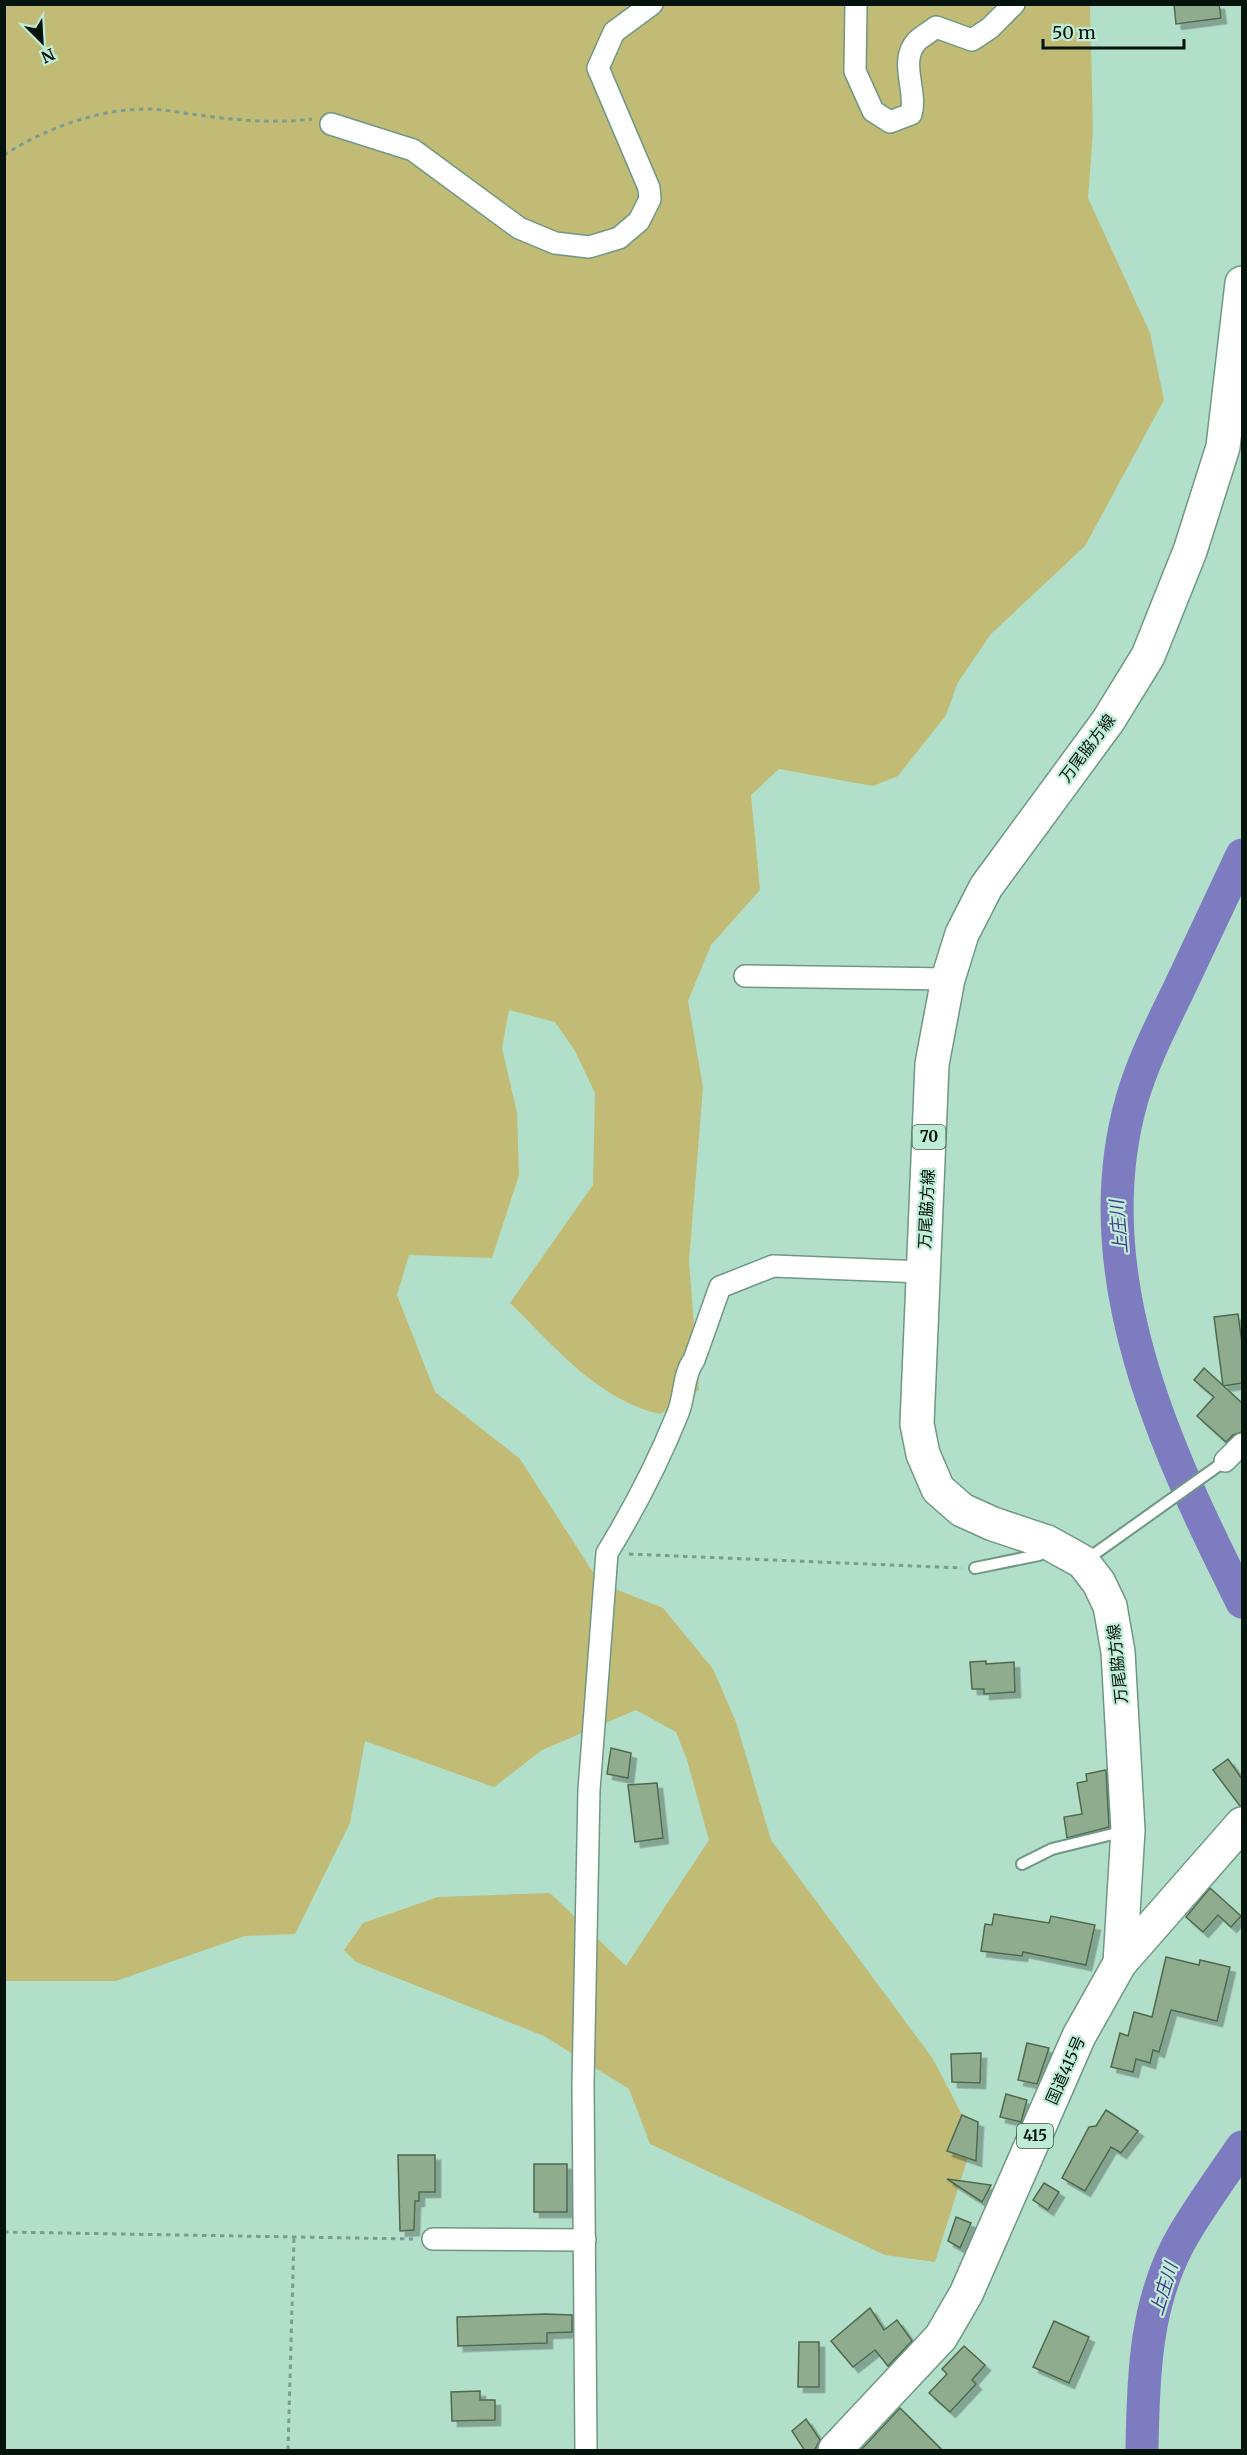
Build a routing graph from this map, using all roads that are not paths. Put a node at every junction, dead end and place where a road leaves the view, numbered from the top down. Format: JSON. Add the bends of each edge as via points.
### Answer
{"nodes":[{"id":1,"x":652,"y":4,"type":"edge"},
{"id":2,"x":856,"y":4,"type":"edge"},
{"id":3,"x":1014,"y":4,"type":"edge"},
{"id":4,"x":332,"y":124,"type":"road end"},
{"id":5,"x":1242,"y":283,"type":"edge"},
{"id":6,"x":745,"y":976,"type":"dead end"},
{"id":7,"x":948,"y":979,"type":"junction"},
{"id":8,"x":923,"y":1272,"type":"junction"},
{"id":9,"x":1242,"y":1444,"type":"edge"},
{"id":10,"x":1225,"y":1461,"type":"joint"},
{"id":11,"x":1047,"y":1542,"type":"junction"},
{"id":12,"x":1083,"y":1562,"type":"junction"},
{"id":13,"x":975,"y":1568,"type":"road end"},
{"id":14,"x":1242,"y":1824,"type":"edge"},
{"id":15,"x":1128,"y":1830,"type":"junction"},
{"id":16,"x":1022,"y":1864,"type":"dead end"},
{"id":17,"x":1120,"y":1963,"type":"junction"},
{"id":18,"x":433,"y":2239,"type":"road end"},
{"id":19,"x":585,"y":2240,"type":"junction"},
{"id":20,"x":586,"y":2451,"type":"edge"},
{"id":21,"x":835,"y":2451,"type":"edge"}],
"edges":[{"from":1,"to":4,"type":"street","via":[[614,32],[598,68],[649,188],[650,199],[639,221],[619,237],[589,247],[555,243],[519,228],[413,150]]},
{"from":2,"to":3,"type":"street","via":[[855,71],[873,111],[890,122],[910,114],[914,104],[908,65],[915,42],[936,27],[972,40]]},
{"from":5,"to":7,"type":"main road","name":"万尾脇方線","number":"70","via":[[1223,447],[1190,551],[1148,656],[1108,721],[986,887],[962,934]]},
{"from":6,"to":7,"type":"street"},
{"from":7,"to":8,"type":"main road","name":"万尾脇方線","number":"70","via":[[932,1064]]},
{"from":8,"to":11,"type":"main road","name":"万尾脇方線","number":"70","via":[[917,1424],[930,1473],[938,1489],[962,1510]]},
{"from":8,"to":19,"type":"street","via":[[773,1266],[720,1287],[689,1366],[679,1411],[607,1553],[589,1790],[583,2084]]},
{"from":9,"to":10,"type":"street"},
{"from":10,"to":12,"type":"lane"},
{"from":11,"to":12,"type":"main road","name":"万尾脇方線","number":"70"},
{"from":11,"to":13,"type":"lane","via":[[1039,1555]]},
{"from":12,"to":15,"type":"main road","name":"万尾脇方線","number":"70","via":[[1110,1606],[1118,1652]]},
{"from":14,"to":17,"type":"main road","name":"国道415号","number":"415"},
{"from":15,"to":16,"type":"lane","via":[[1052,1849]]},
{"from":15,"to":17,"type":"main road","name":"万尾脇方線","number":"70"},
{"from":17,"to":21,"type":"main road","name":"国道415号","number":"415","via":[[1079,2036],[966,2294],[941,2337]]},
{"from":18,"to":19,"type":"street"},
{"from":19,"to":20,"type":"street"}]}
